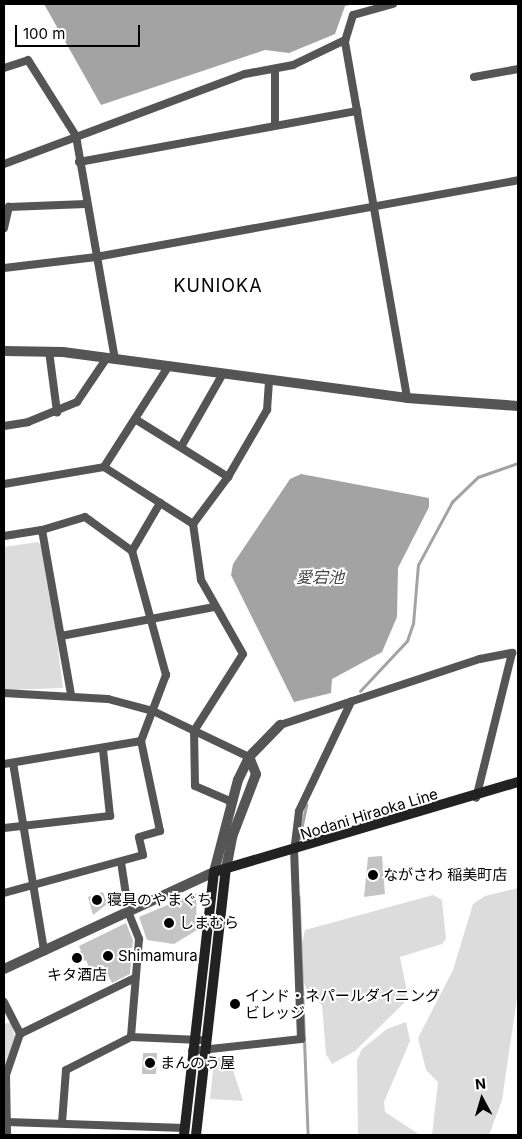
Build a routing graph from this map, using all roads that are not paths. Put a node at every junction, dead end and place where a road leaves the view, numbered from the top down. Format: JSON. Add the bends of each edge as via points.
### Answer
{"nodes":[{"id":1,"x":393,"y":4,"type":"edge"},
{"id":2,"x":345,"y":40,"type":"junction"},
{"id":3,"x":4,"y":68,"type":"edge"},
{"id":4,"x":275,"y":69,"type":"junction"},
{"id":5,"x":518,"y":69,"type":"edge"},
{"id":6,"x":474,"y":77,"type":"dead end"},
{"id":7,"x":357,"y":111,"type":"junction"},
{"id":8,"x":275,"y":125,"type":"junction"},
{"id":9,"x":76,"y":136,"type":"junction"},
{"id":10,"x":79,"y":162,"type":"junction"},
{"id":11,"x":4,"y":164,"type":"edge"},
{"id":12,"x":518,"y":180,"type":"edge"},
{"id":13,"x":86,"y":204,"type":"junction"},
{"id":14,"x":375,"y":206,"type":"junction"},
{"id":15,"x":4,"y":228,"type":"edge"},
{"id":16,"x":96,"y":257,"type":"junction"},
{"id":17,"x":4,"y":268,"type":"edge"},
{"id":18,"x":4,"y":351,"type":"edge"},
{"id":19,"x":49,"y":351,"type":"junction"},
{"id":20,"x":111,"y":359,"type":"junction"},
{"id":21,"x":168,"y":367,"type":"junction"},
{"id":22,"x":222,"y":375,"type":"junction"},
{"id":23,"x":269,"y":380,"type":"junction"},
{"id":24,"x":407,"y":398,"type":"junction"},
{"id":25,"x":518,"y":406,"type":"edge"},
{"id":26,"x":57,"y":412,"type":"junction"},
{"id":27,"x":135,"y":420,"type":"junction"},
{"id":28,"x":4,"y":426,"type":"edge"},
{"id":29,"x":181,"y":447,"type":"junction"},
{"id":30,"x":104,"y":467,"type":"junction"},
{"id":31,"x":228,"y":477,"type":"junction"},
{"id":32,"x":4,"y":484,"type":"edge"},
{"id":33,"x":160,"y":503,"type":"junction"},
{"id":34,"x":193,"y":524,"type":"junction"},
{"id":35,"x":42,"y":530,"type":"junction"},
{"id":36,"x":4,"y":536,"type":"edge"},
{"id":37,"x":132,"y":551,"type":"junction"},
{"id":38,"x":214,"y":607,"type":"junction"},
{"id":39,"x":150,"y":622,"type":"junction"},
{"id":40,"x":61,"y":636,"type":"junction"},
{"id":41,"x":515,"y":653,"type":"edge"},
{"id":42,"x":4,"y":693,"type":"edge"},
{"id":43,"x":71,"y":694,"type":"junction"},
{"id":44,"x":351,"y":702,"type":"junction"},
{"id":45,"x":153,"y":711,"type":"junction"},
{"id":46,"x":280,"y":725,"type":"joint"},
{"id":47,"x":194,"y":731,"type":"junction"},
{"id":48,"x":141,"y":741,"type":"junction"},
{"id":49,"x":103,"y":749,"type":"junction"},
{"id":50,"x":249,"y":757,"type":"junction"},
{"id":51,"x":14,"y":763,"type":"junction"},
{"id":52,"x":4,"y":764,"type":"edge"},
{"id":53,"x":518,"y":782,"type":"edge"},
{"id":54,"x":476,"y":798,"type":"junction"},
{"id":55,"x":232,"y":802,"type":"junction"},
{"id":56,"x":24,"y":825,"type":"junction"},
{"id":57,"x":4,"y":828,"type":"edge"},
{"id":58,"x":294,"y":852,"type":"junction"},
{"id":59,"x":121,"y":862,"type":"junction"},
{"id":60,"x":226,"y":869,"type":"junction"},
{"id":61,"x":214,"y":872,"type":"junction"},
{"id":62,"x":32,"y":888,"type":"junction"},
{"id":63,"x":4,"y":893,"type":"edge"},
{"id":64,"x":129,"y":914,"type":"junction"},
{"id":65,"x":44,"y":951,"type":"junction"},
{"id":66,"x":4,"y":968,"type":"edge"},
{"id":67,"x":135,"y":978,"type":"junction"},
{"id":68,"x":4,"y":1002,"type":"edge"},
{"id":69,"x":20,"y":1034,"type":"junction"},
{"id":70,"x":131,"y":1037,"type":"junction"},
{"id":71,"x":193,"y":1040,"type":"junction"},
{"id":72,"x":205,"y":1040,"type":"junction"},
{"id":73,"x":192,"y":1051,"type":"junction"},
{"id":74,"x":204,"y":1052,"type":"junction"},
{"id":75,"x":7,"y":1122,"type":"junction"},
{"id":76,"x":62,"y":1123,"type":"junction"},
{"id":77,"x":184,"y":1132,"type":"edge"},
{"id":78,"x":7,"y":1135,"type":"edge"},
{"id":79,"x":196,"y":1135,"type":"edge"}],
"edges":[{"from":1,"to":2,"type":"street","via":[[353,14]]},
{"from":2,"to":4,"type":"street"},
{"from":2,"to":7,"type":"street"},
{"from":3,"to":9,"type":"street","via":[[28,60]]},
{"from":4,"to":8,"type":"street"},
{"from":4,"to":9,"type":"street","via":[[245,74],[110,128]]},
{"from":5,"to":6,"type":"street"},
{"from":7,"to":8,"type":"street"},
{"from":7,"to":14,"type":"street"},
{"from":8,"to":10,"type":"street"},
{"from":9,"to":10,"type":"street"},
{"from":9,"to":11,"type":"street"},
{"from":10,"to":13,"type":"street"},
{"from":12,"to":14,"type":"street"},
{"from":13,"to":15,"type":"street","via":[[9,207]]},
{"from":13,"to":16,"type":"street"},
{"from":14,"to":16,"type":"street"},
{"from":14,"to":24,"type":"street"},
{"from":16,"to":17,"type":"street"},
{"from":16,"to":20,"type":"street"},
{"from":18,"to":19,"type":"street"},
{"from":19,"to":20,"type":"street"},
{"from":19,"to":26,"type":"street"},
{"from":20,"to":21,"type":"street"},
{"from":20,"to":26,"type":"street","via":[[77,402]]},
{"from":21,"to":22,"type":"street"},
{"from":21,"to":27,"type":"street"},
{"from":22,"to":23,"type":"street"},
{"from":22,"to":29,"type":"street"},
{"from":23,"to":24,"type":"street"},
{"from":23,"to":31,"type":"street","via":[[267,410]]},
{"from":24,"to":25,"type":"street"},
{"from":26,"to":28,"type":"street"},
{"from":27,"to":29,"type":"street"},
{"from":27,"to":30,"type":"street"},
{"from":29,"to":31,"type":"street"},
{"from":30,"to":32,"type":"street"},
{"from":30,"to":33,"type":"street"},
{"from":31,"to":34,"type":"street"},
{"from":33,"to":34,"type":"street"},
{"from":33,"to":37,"type":"street"},
{"from":34,"to":38,"type":"street","via":[[201,580]]},
{"from":35,"to":36,"type":"street"},
{"from":35,"to":37,"type":"street","via":[[85,517]]},
{"from":35,"to":40,"type":"street"},
{"from":37,"to":39,"type":"street"},
{"from":38,"to":39,"type":"street"},
{"from":38,"to":47,"type":"street","via":[[244,654]]},
{"from":39,"to":40,"type":"street"},
{"from":39,"to":45,"type":"street","via":[[166,675]]},
{"from":40,"to":43,"type":"street"},
{"from":41,"to":44,"type":"street","via":[[480,659]]},
{"from":41,"to":54,"type":"street"},
{"from":42,"to":43,"type":"street"},
{"from":43,"to":45,"type":"street"},
{"from":44,"to":46,"type":"street"},
{"from":44,"to":58,"type":"street","via":[[307,786]]},
{"from":45,"to":47,"type":"street"},
{"from":45,"to":48,"type":"street"},
{"from":46,"to":50,"type":"street"},
{"from":47,"to":50,"type":"street"},
{"from":47,"to":55,"type":"street","via":[[195,786]]},
{"from":48,"to":49,"type":"street"},
{"from":48,"to":59,"type":"street","via":[[160,831],[139,837],[143,855]]},
{"from":49,"to":51,"type":"street"},
{"from":49,"to":56,"type":"street","via":[[110,816]]},
{"from":50,"to":55,"type":"street"},
{"from":50,"to":60,"type":"street","via":[[256,774],[232,837]]},
{"from":51,"to":52,"type":"street"},
{"from":51,"to":56,"type":"street"},
{"from":53,"to":54,"type":"main road","name":"Nodani Hiraoka Line"},
{"from":54,"to":58,"type":"main road","name":"Nodani Hiraoka Line"},
{"from":55,"to":61,"type":"street"},
{"from":56,"to":57,"type":"street"},
{"from":56,"to":62,"type":"street"},
{"from":58,"to":60,"type":"main road","name":"Nodani Hiraoka Line"},
{"from":58,"to":74,"type":"street","via":[[301,1039]]},
{"from":59,"to":62,"type":"street"},
{"from":59,"to":64,"type":"street"},
{"from":60,"to":61,"type":"main road","name":"Nodani Hiraoka Line"},
{"from":60,"to":72,"type":"main road"},
{"from":61,"to":64,"type":"street"},
{"from":61,"to":71,"type":"main road"},
{"from":62,"to":63,"type":"street"},
{"from":62,"to":65,"type":"street"},
{"from":64,"to":65,"type":"street"},
{"from":64,"to":67,"type":"street","via":[[139,938]]},
{"from":65,"to":66,"type":"street"},
{"from":67,"to":69,"type":"street"},
{"from":67,"to":70,"type":"street"},
{"from":68,"to":69,"type":"street"},
{"from":69,"to":75,"type":"street","via":[[6,1075]]},
{"from":70,"to":71,"type":"street"},
{"from":70,"to":76,"type":"street","via":[[66,1070]]},
{"from":71,"to":72,"type":"street"},
{"from":71,"to":73,"type":"main road"},
{"from":72,"to":74,"type":"main road"},
{"from":73,"to":74,"type":"street"},
{"from":73,"to":77,"type":"main road"},
{"from":74,"to":79,"type":"main road"},
{"from":75,"to":76,"type":"street"},
{"from":75,"to":78,"type":"street"},
{"from":76,"to":77,"type":"street"}]}
